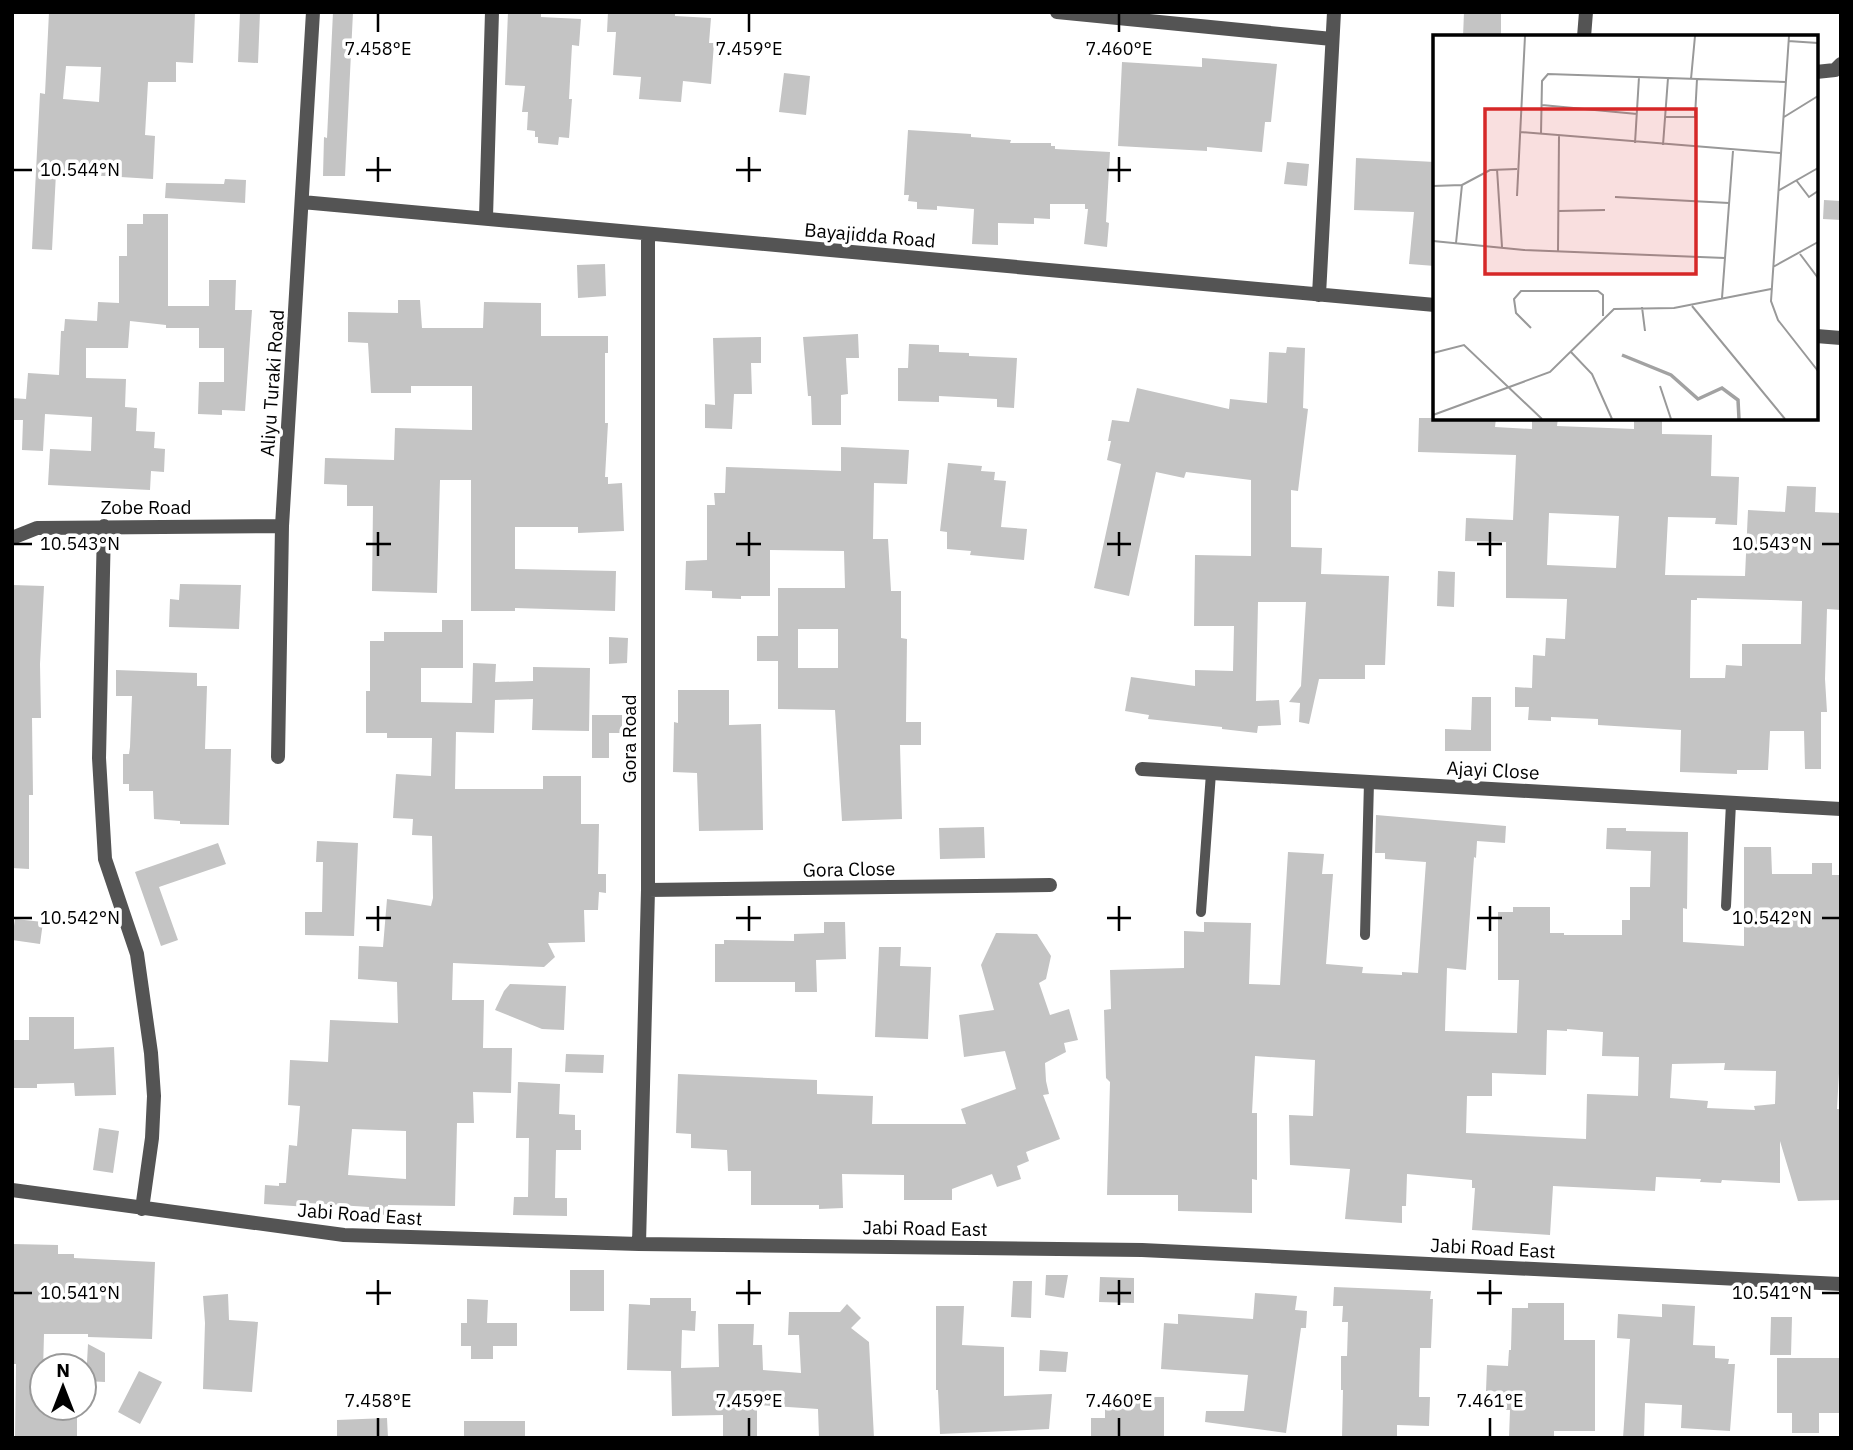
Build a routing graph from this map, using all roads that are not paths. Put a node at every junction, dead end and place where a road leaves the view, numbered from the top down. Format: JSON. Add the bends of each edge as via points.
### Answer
{"nodes":[{"id":1,"x":313,"y":12,"type":"edge"},
{"id":2,"x":492,"y":12,"type":"edge"},
{"id":3,"x":1057,"y":12,"type":"edge"},
{"id":4,"x":1334,"y":12,"type":"edge"},
{"id":5,"x":1586,"y":12,"type":"edge"},
{"id":6,"x":1584,"y":35,"type":"edge"},
{"id":7,"x":1332,"y":39,"type":"junction"},
{"id":8,"x":1841,"y":64,"type":"edge"},
{"id":9,"x":1818,"y":72,"type":"edge"},
{"id":10,"x":302,"y":202,"type":"junction"},
{"id":11,"x":486,"y":217,"type":"junction"},
{"id":12,"x":648,"y":234,"type":"junction"},
{"id":13,"x":1319,"y":295,"type":"junction"},
{"id":14,"x":1433,"y":304,"type":"edge"},
{"id":15,"x":1818,"y":336,"type":"edge"},
{"id":16,"x":1841,"y":338,"type":"edge"},
{"id":17,"x":104,"y":526,"type":"junction"},
{"id":18,"x":282,"y":526,"type":"junction"},
{"id":19,"x":12,"y":538,"type":"edge"},
{"id":20,"x":278,"y":757,"type":"dead end"},
{"id":21,"x":1142,"y":769,"type":"dead end"},
{"id":22,"x":1211,"y":773,"type":"junction"},
{"id":23,"x":1369,"y":782,"type":"junction"},
{"id":24,"x":1731,"y":803,"type":"junction"},
{"id":25,"x":1841,"y":809,"type":"edge"},
{"id":26,"x":1050,"y":885,"type":"dead end"},
{"id":27,"x":648,"y":890,"type":"junction"},
{"id":28,"x":1726,"y":906,"type":"dead end"},
{"id":29,"x":1201,"y":912,"type":"dead end"},
{"id":30,"x":1365,"y":935,"type":"dead end"},
{"id":31,"x":12,"y":1189,"type":"edge"},
{"id":32,"x":142,"y":1209,"type":"junction"},
{"id":33,"x":639,"y":1244,"type":"junction"},
{"id":34,"x":1841,"y":1284,"type":"edge"}],
"edges":[{"from":1,"to":10,"type":"street","name":"Aliyu Turaki Road"},
{"from":2,"to":11,"type":"street"},
{"from":3,"to":7,"type":"street"},
{"from":4,"to":7,"type":"street"},
{"from":5,"to":6,"type":"street"},
{"from":7,"to":13,"type":"street"},
{"from":8,"to":9,"type":"street","via":[[1835,70]]},
{"from":10,"to":11,"type":"street","name":"Bayajidda Road"},
{"from":10,"to":18,"type":"street","name":"Aliyu Turaki Road"},
{"from":11,"to":12,"type":"street","name":"Bayajidda Road"},
{"from":12,"to":13,"type":"street","name":"Bayajidda Road"},
{"from":12,"to":27,"type":"street","name":"Gora Road"},
{"from":13,"to":14,"type":"street","name":"Bayajidda Road"},
{"from":15,"to":16,"type":"street"},
{"from":17,"to":18,"type":"street","name":"Zobe Road"},
{"from":17,"to":19,"type":"street","name":"Zobe Road","via":[[37,528]]},
{"from":17,"to":32,"type":"street","via":[[99,758],[105,859],[137,954],[154,1096]]},
{"from":18,"to":20,"type":"street","name":"Aliyu Turaki Road"},
{"from":21,"to":22,"type":"street","name":"Ajayi Close"},
{"from":22,"to":23,"type":"street","name":"Ajayi Close"},
{"from":22,"to":29,"type":"lane"},
{"from":23,"to":24,"type":"street","name":"Ajayi Close"},
{"from":23,"to":30,"type":"lane"},
{"from":24,"to":25,"type":"street","name":"Ajayi Close"},
{"from":24,"to":28,"type":"lane"},
{"from":26,"to":27,"type":"street","name":"Gora Close"},
{"from":27,"to":33,"type":"street","name":"Gora Road"},
{"from":31,"to":32,"type":"street","name":"Jabi Road East"},
{"from":32,"to":33,"type":"street","name":"Jabi Road East","via":[[344,1235]]},
{"from":33,"to":34,"type":"street","name":"Jabi Road East","via":[[1142,1250]]}]}
